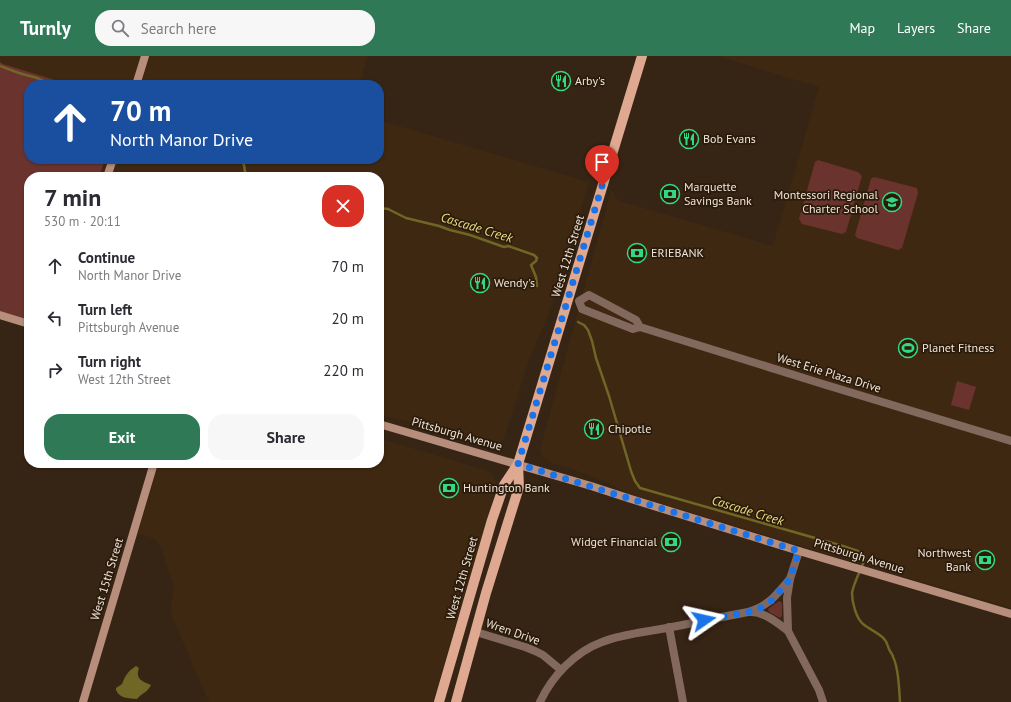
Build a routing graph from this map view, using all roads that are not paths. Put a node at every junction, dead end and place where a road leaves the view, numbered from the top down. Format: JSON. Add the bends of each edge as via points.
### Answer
{"nodes":[{"id":1,"x":145,"y":56,"type":"edge"},
{"id":2,"x":642,"y":56,"type":"edge"},
{"id":3,"x":138,"y":80,"type":"edge"},
{"id":4,"x":569,"y":298,"type":"junction"},
{"id":5,"x":580,"y":301,"type":"junction"},
{"id":6,"x":0,"y":315,"type":"edge"},
{"id":7,"x":24,"y":322,"type":"edge"},
{"id":8,"x":640,"y":327,"type":"junction"},
{"id":9,"x":384,"y":425,"type":"edge"},
{"id":10,"x":1011,"y":441,"type":"edge"},
{"id":11,"x":518,"y":464,"type":"junction"},
{"id":12,"x":152,"y":468,"type":"edge"},
{"id":13,"x":799,"y":551,"type":"junction"},
{"id":14,"x":790,"y":579,"type":"junction"},
{"id":15,"x":748,"y":612,"type":"junction"},
{"id":16,"x":1011,"y":614,"type":"edge"},
{"id":17,"x":669,"y":627,"type":"junction"},
{"id":18,"x":788,"y":631,"type":"junction"},
{"id":19,"x":476,"y":632,"type":"junction"},
{"id":20,"x":561,"y":670,"type":"junction"},
{"id":21,"x":82,"y":702,"type":"edge"},
{"id":22,"x":439,"y":702,"type":"edge"},
{"id":23,"x":456,"y":702,"type":"edge"},
{"id":24,"x":540,"y":702,"type":"edge"},
{"id":25,"x":683,"y":702,"type":"edge"},
{"id":26,"x":823,"y":702,"type":"edge"}],
"edges":[{"from":1,"to":3,"type":"street"},
{"from":2,"to":4,"type":"main road","name":"West 12th Street"},
{"from":4,"to":5,"type":"street","name":"West Erie Plaza Drive"},
{"from":4,"to":11,"type":"main road","name":"West 12th Street"},
{"from":5,"to":8,"type":"street","name":"West Erie Plaza Drive","via":[[584,310],[633,329]]},
{"from":5,"to":8,"type":"street","name":"West Erie Plaza Drive","via":[[589,295],[636,320]]},
{"from":6,"to":7,"type":"street"},
{"from":8,"to":10,"type":"street","name":"West Erie Plaza Drive"},
{"from":9,"to":11,"type":"street","name":"Pittsburgh Avenue"},
{"from":11,"to":13,"type":"street","name":"Pittsburgh Avenue"},
{"from":11,"to":19,"type":"main road","name":"West 12th Street","via":[[519,487]]},
{"from":11,"to":22,"type":"main road","name":"West 12th Street","via":[[504,485],[492,520]]},
{"from":12,"to":21,"type":"street","name":"West 15th Street"},
{"from":13,"to":14,"type":"street"},
{"from":13,"to":16,"type":"street","name":"Pittsburgh Avenue"},
{"from":14,"to":15,"type":"street","via":[[771,601],[759,609]]},
{"from":14,"to":18,"type":"street","via":[[787,598]]},
{"from":15,"to":17,"type":"street"},
{"from":15,"to":18,"type":"street","via":[[756,612],[775,621]]},
{"from":17,"to":20,"type":"street","via":[[603,641],[582,652]]},
{"from":17,"to":25,"type":"street"},
{"from":18,"to":26,"type":"street"},
{"from":19,"to":20,"type":"street","name":"Wren Drive","via":[[535,651]]},
{"from":19,"to":23,"type":"main road","name":"West 12th Street"},
{"from":20,"to":24,"type":"street"}]}
